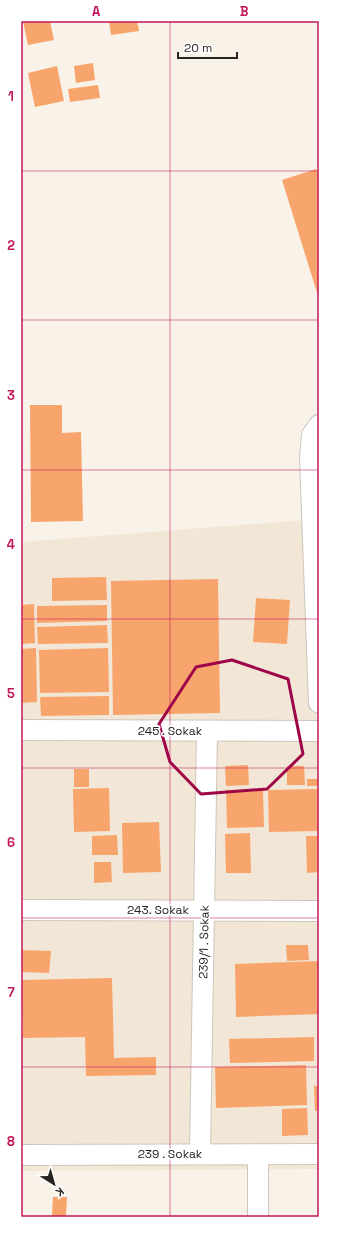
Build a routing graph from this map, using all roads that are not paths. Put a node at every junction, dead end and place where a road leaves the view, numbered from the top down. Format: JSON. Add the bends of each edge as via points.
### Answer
{"nodes":[{"id":1,"x":319,"y":425,"type":"edge"},
{"id":2,"x":319,"y":703,"type":"edge"},
{"id":3,"x":21,"y":730,"type":"edge"},
{"id":4,"x":207,"y":731,"type":"junction"},
{"id":5,"x":319,"y":731,"type":"edge"},
{"id":6,"x":21,"y":910,"type":"edge"},
{"id":7,"x":204,"y":910,"type":"junction"},
{"id":8,"x":319,"y":911,"type":"edge"},
{"id":9,"x":200,"y":1154,"type":"junction"},
{"id":10,"x":319,"y":1154,"type":"edge"},
{"id":11,"x":21,"y":1155,"type":"edge"},
{"id":12,"x":258,"y":1155,"type":"junction"},
{"id":13,"x":258,"y":1217,"type":"edge"}],
"edges":[{"from":1,"to":2,"type":"street","via":[[312,434],[310,458]]},
{"from":3,"to":4,"type":"street","name":"245 . Sokak"},
{"from":4,"to":5,"type":"street","name":"245 . Sokak"},
{"from":4,"to":7,"type":"street","name":"239/1 . Sokak"},
{"from":6,"to":7,"type":"street","name":"243. Sokak"},
{"from":7,"to":8,"type":"street","name":"243. Sokak"},
{"from":7,"to":9,"type":"street","name":"239/1 . Sokak"},
{"from":9,"to":11,"type":"street","name":"239 . Sokak"},
{"from":9,"to":12,"type":"street","name":"239 . Sokak"},
{"from":10,"to":12,"type":"street","name":"239 . Sokak"},
{"from":12,"to":13,"type":"street"}]}
